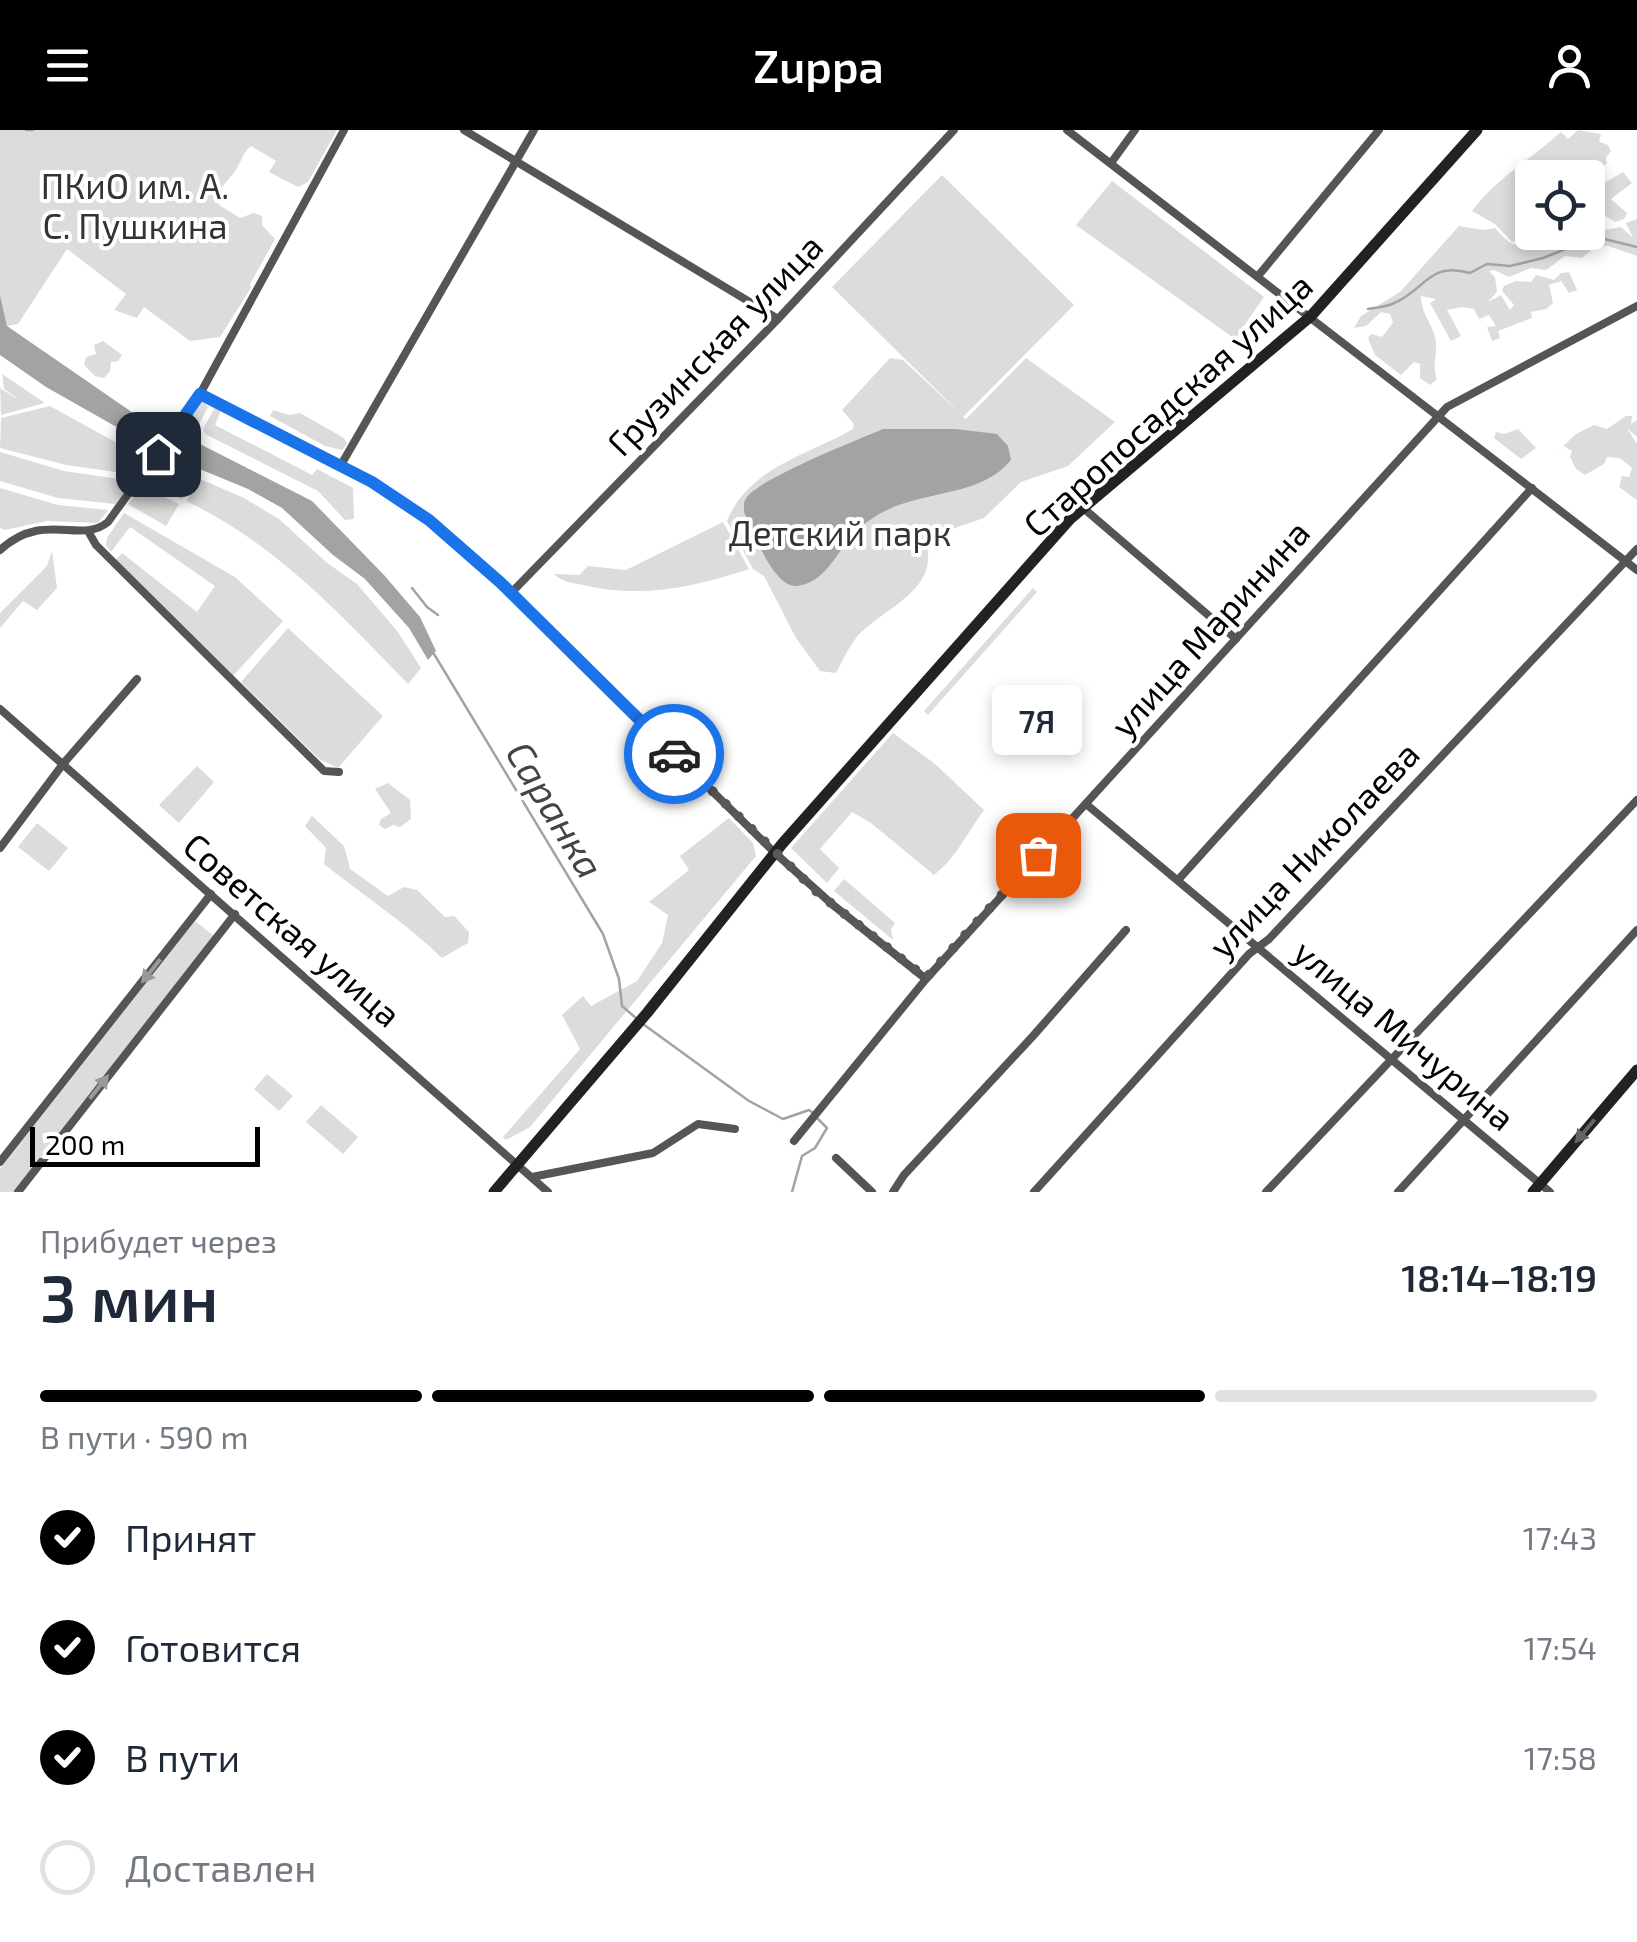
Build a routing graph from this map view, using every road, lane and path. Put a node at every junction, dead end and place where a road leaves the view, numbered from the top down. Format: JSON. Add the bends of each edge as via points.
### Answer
{"nodes":[{"id":1,"x":344,"y":130,"type":"edge"},
{"id":2,"x":464,"y":130,"type":"edge"},
{"id":3,"x":534,"y":130,"type":"edge"},
{"id":4,"x":954,"y":130,"type":"edge"},
{"id":5,"x":1068,"y":130,"type":"edge"},
{"id":6,"x":1135,"y":130,"type":"edge"},
{"id":7,"x":1379,"y":130,"type":"edge"},
{"id":8,"x":1477,"y":130,"type":"edge"},
{"id":9,"x":516,"y":160,"type":"junction"},
{"id":10,"x":1111,"y":163,"type":"junction"},
{"id":11,"x":1258,"y":276,"type":"junction"},
{"id":12,"x":1637,"y":306,"type":"edge"},
{"id":13,"x":1311,"y":316,"type":"junction"},
{"id":14,"x":778,"y":318,"type":"junction"},
{"id":15,"x":200,"y":394,"type":"junction"},
{"id":16,"x":1439,"y":416,"type":"junction"},
{"id":17,"x":341,"y":465,"type":"junction"},
{"id":18,"x":1532,"y":488,"type":"junction"},
{"id":19,"x":1082,"y":507,"type":"junction"},
{"id":20,"x":88,"y":531,"type":"junction"},
{"id":21,"x":0,"y":536,"type":"edge"},
{"id":22,"x":9,"y":542,"type":"junction"},
{"id":23,"x":1637,"y":549,"type":"edge"},
{"id":24,"x":0,"y":550,"type":"edge"},
{"id":25,"x":1626,"y":561,"type":"junction"},
{"id":26,"x":1637,"y":570,"type":"edge"},
{"id":27,"x":511,"y":593,"type":"junction"},
{"id":28,"x":1236,"y":639,"type":"junction"},
{"id":29,"x":138,"y":678,"type":"dead end"},
{"id":30,"x":0,"y":709,"type":"edge"},
{"id":31,"x":64,"y":764,"type":"junction"},
{"id":32,"x":338,"y":772,"type":"dead end"},
{"id":33,"x":1637,"y":800,"type":"edge"},
{"id":34,"x":1086,"y":804,"type":"junction"},
{"id":35,"x":0,"y":848,"type":"edge"},
{"id":36,"x":775,"y":853,"type":"junction"},
{"id":37,"x":1178,"y":880,"type":"junction"},
{"id":38,"x":211,"y":894,"type":"junction"},
{"id":39,"x":234,"y":914,"type":"junction"},
{"id":40,"x":1126,"y":930,"type":"dead end"},
{"id":41,"x":1637,"y":930,"type":"edge"},
{"id":42,"x":1259,"y":946,"type":"junction"},
{"id":43,"x":926,"y":978,"type":"junction"},
{"id":44,"x":1392,"y":1058,"type":"junction"},
{"id":45,"x":1637,"y":1070,"type":"edge"},
{"id":46,"x":1463,"y":1119,"type":"junction"},
{"id":47,"x":735,"y":1129,"type":"dead end"},
{"id":48,"x":794,"y":1142,"type":"dead end"},
{"id":49,"x":836,"y":1158,"type":"dead end"},
{"id":50,"x":0,"y":1162,"type":"edge"},
{"id":51,"x":516,"y":1163,"type":"junction"},
{"id":52,"x":532,"y":1177,"type":"junction"},
{"id":53,"x":1541,"y":1189,"type":"edge"},
{"id":54,"x":18,"y":1192,"type":"edge"},
{"id":55,"x":494,"y":1192,"type":"edge"},
{"id":56,"x":548,"y":1192,"type":"edge"},
{"id":57,"x":872,"y":1192,"type":"edge"},
{"id":58,"x":892,"y":1192,"type":"edge"},
{"id":59,"x":1034,"y":1192,"type":"edge"},
{"id":60,"x":1266,"y":1192,"type":"edge"},
{"id":61,"x":1398,"y":1192,"type":"edge"}],
"edges":[{"from":1,"to":15,"type":"street"},
{"from":2,"to":9,"type":"street"},
{"from":3,"to":9,"type":"street"},
{"from":4,"to":14,"type":"street","name":"Грузинская улица"},
{"from":5,"to":10,"type":"street"},
{"from":6,"to":10,"type":"street"},
{"from":7,"to":11,"type":"street"},
{"from":8,"to":13,"type":"main road","name":"Старопосадская улица"},
{"from":9,"to":14,"type":"street"},
{"from":9,"to":17,"type":"street"},
{"from":10,"to":11,"type":"street"},
{"from":11,"to":13,"type":"street"},
{"from":12,"to":16,"type":"street","name":"улица Маринина","via":[[1452,403]]},
{"from":13,"to":16,"type":"street"},
{"from":13,"to":19,"type":"main road","name":"Старопосадская улица"},
{"from":14,"to":27,"type":"street","name":"Грузинская улица"},
{"from":15,"to":17,"type":"street"},
{"from":15,"to":20,"type":"street","via":[[108,522]]},
{"from":16,"to":18,"type":"street"},
{"from":16,"to":28,"type":"street","name":"улица Маринина"},
{"from":17,"to":27,"type":"street","via":[[429,520]]},
{"from":18,"to":25,"type":"street"},
{"from":18,"to":37,"type":"street"},
{"from":19,"to":28,"type":"street"},
{"from":19,"to":36,"type":"main road","name":"Старопосадская улица"},
{"from":20,"to":22,"type":"street","via":[[47,528]]},
{"from":20,"to":32,"type":"street","via":[[324,772]]},
{"from":21,"to":22,"type":"street"},
{"from":22,"to":24,"type":"street"},
{"from":23,"to":25,"type":"street","name":"улица Николаева"},
{"from":25,"to":26,"type":"street"},
{"from":25,"to":42,"type":"street","name":"улица Николаева"},
{"from":27,"to":36,"type":"street"},
{"from":28,"to":34,"type":"street","name":"улица Маринина"},
{"from":29,"to":31,"type":"street"},
{"from":30,"to":31,"type":"street","name":"Советская улица"},
{"from":31,"to":35,"type":"street"},
{"from":31,"to":38,"type":"street","name":"Советская улица"},
{"from":33,"to":44,"type":"street"},
{"from":34,"to":37,"type":"street","name":"улица Мичурина"},
{"from":34,"to":43,"type":"street","name":"улица Маринина"},
{"from":36,"to":43,"type":"street"},
{"from":36,"to":51,"type":"main road","name":"Старопосадская улица"},
{"from":37,"to":42,"type":"street","name":"улица Мичурина"},
{"from":38,"to":39,"type":"street","name":"Советская улица"},
{"from":38,"to":50,"type":"street","one_way":true},
{"from":39,"to":51,"type":"street","name":"Советская улица"},
{"from":54,"to":39,"type":"street","one_way":true},
{"from":40,"to":58,"type":"street"},
{"from":41,"to":46,"type":"street"},
{"from":42,"to":44,"type":"street","name":"улица Мичурина"},
{"from":42,"to":59,"type":"street","name":"улица Николаева"},
{"from":43,"to":48,"type":"street","name":"улица Маринина"},
{"from":44,"to":46,"type":"street","name":"улица Мичурина"},
{"from":44,"to":60,"type":"street"},
{"from":45,"to":53,"type":"main road","one_way":true},
{"from":46,"to":53,"type":"street","name":"улица Мичурина"},
{"from":46,"to":61,"type":"street"},
{"from":47,"to":52,"type":"street","via":[[698,1124],[653,1153]]},
{"from":49,"to":57,"type":"street"},
{"from":51,"to":52,"type":"street","name":"Советская улица"},
{"from":51,"to":55,"type":"main road","name":"Старопосадская улица"},
{"from":52,"to":56,"type":"street","name":"Советская улица"}]}
